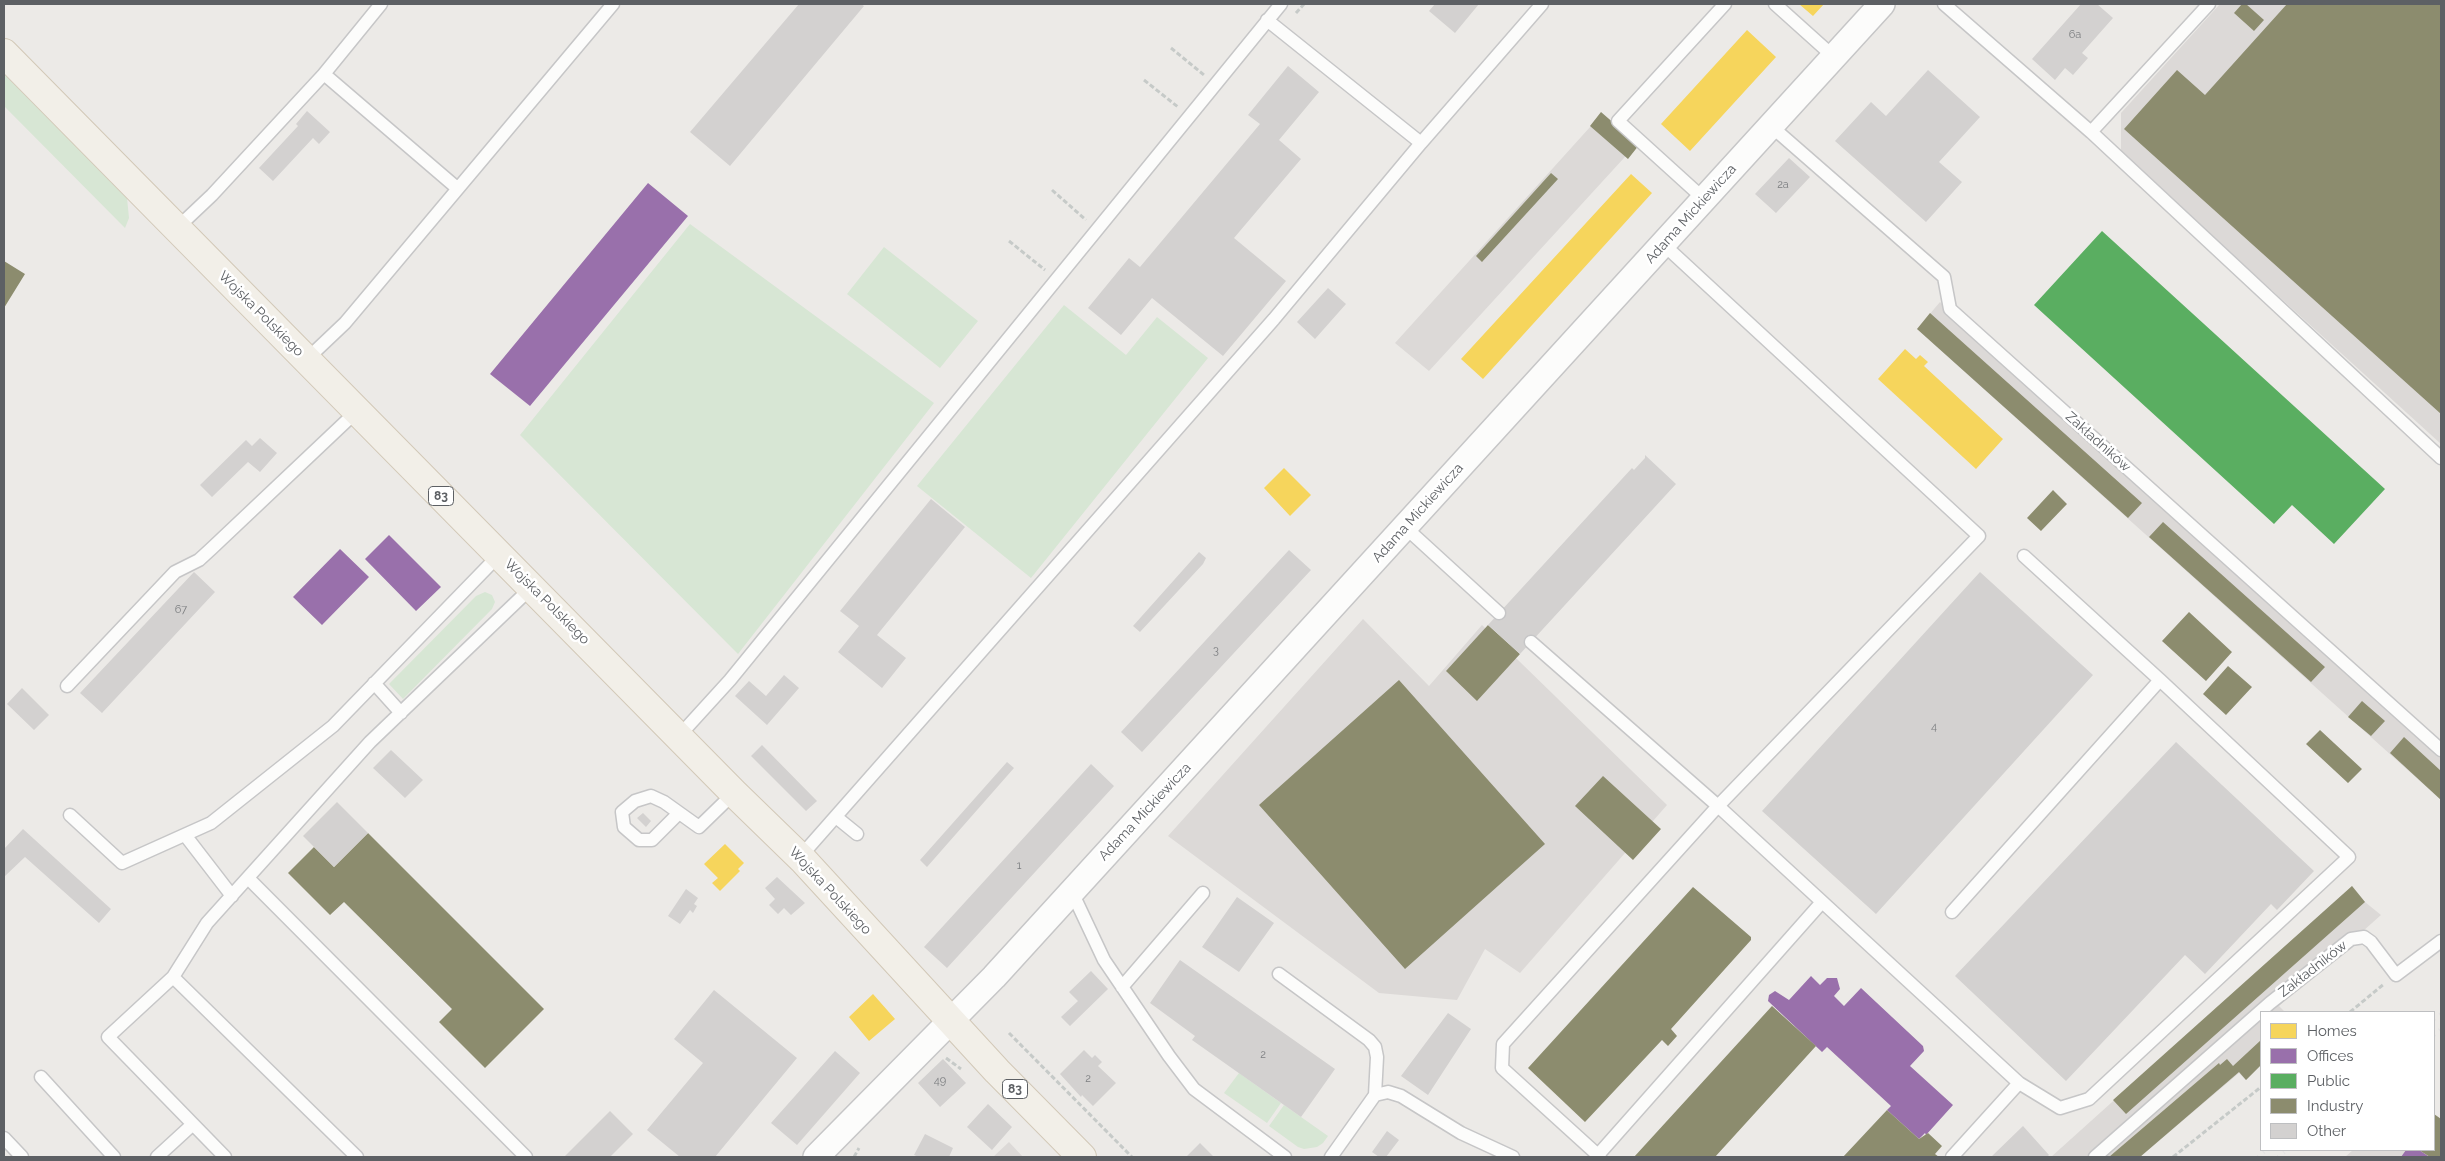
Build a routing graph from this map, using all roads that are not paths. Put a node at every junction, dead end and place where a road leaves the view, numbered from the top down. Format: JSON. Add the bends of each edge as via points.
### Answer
{"nodes":[{"id":1,"x":381,"y":4,"type":"edge"},
{"id":2,"x":612,"y":4,"type":"edge"},
{"id":3,"x":1281,"y":4,"type":"edge"},
{"id":4,"x":1542,"y":4,"type":"edge"},
{"id":5,"x":1725,"y":4,"type":"edge"},
{"id":6,"x":1775,"y":4,"type":"edge"},
{"id":7,"x":1882,"y":4,"type":"edge"},
{"id":8,"x":1944,"y":4,"type":"edge"},
{"id":9,"x":2209,"y":4,"type":"edge"},
{"id":10,"x":1267,"y":20,"type":"junction"},
{"id":11,"x":4,"y":53,"type":"edge"},
{"id":12,"x":1834,"y":57,"type":"junction"},
{"id":13,"x":324,"y":74,"type":"junction"},
{"id":14,"x":1771,"y":126,"type":"junction"},
{"id":15,"x":2089,"y":130,"type":"junction"},
{"id":16,"x":1422,"y":143,"type":"junction"},
{"id":17,"x":458,"y":188,"type":"junction"},
{"id":18,"x":1704,"y":199,"type":"junction"},
{"id":19,"x":176,"y":229,"type":"junction"},
{"id":20,"x":1663,"y":244,"type":"junction"},
{"id":21,"x":306,"y":360,"type":"junction"},
{"id":22,"x":358,"y":411,"type":"junction"},
{"id":23,"x":2441,"y":458,"type":"edge"},
{"id":24,"x":1406,"y":528,"type":"junction"},
{"id":25,"x":500,"y":554,"type":"junction"},
{"id":26,"x":2024,"y":556,"type":"dead end"},
{"id":27,"x":532,"y":587,"type":"junction"},
{"id":28,"x":1499,"y":613,"type":"dead end"},
{"id":29,"x":1532,"y":642,"type":"dead end"},
{"id":30,"x":2160,"y":680,"type":"junction"},
{"id":31,"x":374,"y":683,"type":"junction"},
{"id":32,"x":67,"y":686,"type":"dead end"},
{"id":33,"x":401,"y":713,"type":"junction"},
{"id":34,"x":679,"y":736,"type":"junction"},
{"id":35,"x":2441,"y":750,"type":"edge"},
{"id":36,"x":734,"y":792,"type":"junction"},
{"id":37,"x":1718,"y":806,"type":"junction"},
{"id":38,"x":679,"y":813,"type":"dead end"},
{"id":39,"x":70,"y":815,"type":"dead end"},
{"id":40,"x":836,"y":817,"type":"junction"},
{"id":41,"x":857,"y":834,"type":"dead end"},
{"id":42,"x":184,"y":835,"type":"junction"},
{"id":43,"x":800,"y":857,"type":"junction"},
{"id":44,"x":248,"y":878,"type":"junction"},
{"id":45,"x":1072,"y":892,"type":"junction"},
{"id":46,"x":1203,"y":893,"type":"dead end"},
{"id":47,"x":232,"y":896,"type":"junction"},
{"id":48,"x":1822,"y":902,"type":"junction"},
{"id":49,"x":1952,"y":912,"type":"dead end"},
{"id":50,"x":2441,"y":941,"type":"edge"},
{"id":51,"x":1279,"y":974,"type":"dead end"},
{"id":52,"x":173,"y":976,"type":"junction"},
{"id":53,"x":1122,"y":987,"type":"junction"},
{"id":54,"x":2261,"y":1011,"type":"edge"},
{"id":55,"x":2260,"y":1012,"type":"edge"},
{"id":56,"x":951,"y":1020,"type":"junction"},
{"id":57,"x":41,"y":1077,"type":"dead end"},
{"id":58,"x":2019,"y":1083,"type":"junction"},
{"id":59,"x":1375,"y":1095,"type":"junction"},
{"id":60,"x":193,"y":1124,"type":"junction"},
{"id":61,"x":4,"y":1138,"type":"edge"},
{"id":62,"x":1599,"y":1156,"type":"edge"},
{"id":63,"x":22,"y":1157,"type":"edge"},
{"id":64,"x":114,"y":1157,"type":"edge"},
{"id":65,"x":157,"y":1157,"type":"edge"},
{"id":66,"x":225,"y":1157,"type":"edge"},
{"id":67,"x":357,"y":1157,"type":"edge"},
{"id":68,"x":526,"y":1157,"type":"edge"},
{"id":69,"x":816,"y":1157,"type":"edge"},
{"id":70,"x":1082,"y":1157,"type":"edge"},
{"id":71,"x":1285,"y":1157,"type":"edge"},
{"id":72,"x":1331,"y":1157,"type":"edge"},
{"id":73,"x":1513,"y":1157,"type":"edge"},
{"id":74,"x":1952,"y":1157,"type":"edge"},
{"id":75,"x":2095,"y":1157,"type":"edge"}],
"edges":[{"from":1,"to":13,"type":"lane"},
{"from":2,"to":17,"type":"lane"},
{"from":3,"to":10,"type":"lane"},
{"from":4,"to":16,"type":"lane"},
{"from":5,"to":18,"type":"lane","via":[[1618,121]]},
{"from":6,"to":12,"type":"lane"},
{"from":7,"to":12,"type":"street","name":"Adama Mickiewicza"},
{"from":8,"to":15,"type":"lane"},
{"from":9,"to":15,"type":"lane","via":[[2092,132]]},
{"from":10,"to":16,"type":"lane"},
{"from":10,"to":34,"type":"lane","via":[[730,680]]},
{"from":11,"to":19,"type":"main road","name":"Wojska Polskiego","number":"83"},
{"from":12,"to":14,"type":"street","name":"Adama Mickiewicza"},
{"from":13,"to":17,"type":"lane"},
{"from":13,"to":19,"type":"lane","via":[[212,195]]},
{"from":14,"to":18,"type":"street","name":"Adama Mickiewicza"},
{"from":14,"to":35,"type":"lane","name":"Zakładników","via":[[1944,276],[1950,309]]},
{"from":15,"to":23,"type":"lane"},
{"from":16,"to":40,"type":"lane","via":[[1274,319]]},
{"from":17,"to":21,"type":"lane","via":[[345,322]]},
{"from":18,"to":20,"type":"street","name":"Adama Mickiewicza"},
{"from":19,"to":21,"type":"main road","name":"Wojska Polskiego","number":"83"},
{"from":20,"to":24,"type":"street","name":"Adama Mickiewicza"},
{"from":20,"to":37,"type":"lane","via":[[1979,536]]},
{"from":21,"to":22,"type":"main road","name":"Wojska Polskiego","number":"83"},
{"from":22,"to":25,"type":"main road","name":"Wojska Polskiego","number":"83"},
{"from":22,"to":32,"type":"lane","via":[[199,560],[174,572]]},
{"from":24,"to":28,"type":"lane"},
{"from":24,"to":45,"type":"street","name":"Adama Mickiewicza"},
{"from":25,"to":27,"type":"main road","name":"Wojska Polskiego","number":"83"},
{"from":25,"to":31,"type":"lane"},
{"from":26,"to":30,"type":"lane"},
{"from":27,"to":33,"type":"lane"},
{"from":27,"to":34,"type":"main road","name":"Wojska Polskiego","number":"83"},
{"from":29,"to":37,"type":"lane"},
{"from":30,"to":49,"type":"lane"},
{"from":30,"to":58,"type":"lane","via":[[2349,857],[2089,1099],[2060,1108]]},
{"from":31,"to":33,"type":"lane"},
{"from":31,"to":42,"type":"lane","via":[[325,732],[210,823]]},
{"from":33,"to":44,"type":"lane","via":[[370,742]]},
{"from":34,"to":36,"type":"main road","name":"Wojska Polskiego","number":"83"},
{"from":36,"to":38,"type":"lane","via":[[699,827]]},
{"from":36,"to":43,"type":"main road","name":"Wojska Polskiego","number":"83"},
{"from":37,"to":48,"type":"lane"},
{"from":37,"to":62,"type":"lane","via":[[1503,1044],[1502,1068]]},
{"from":39,"to":42,"type":"lane","via":[[122,863]]},
{"from":40,"to":41,"type":"lane"},
{"from":40,"to":43,"type":"lane"},
{"from":42,"to":47,"type":"lane"},
{"from":43,"to":56,"type":"main road","name":"Wojska Polskiego","number":"83"},
{"from":44,"to":47,"type":"lane"},
{"from":44,"to":68,"type":"lane"},
{"from":45,"to":53,"type":"lane","via":[[1104,960]]},
{"from":45,"to":56,"type":"street","name":"Adama Mickiewicza"},
{"from":46,"to":53,"type":"lane"},
{"from":47,"to":52,"type":"lane","via":[[207,923]]},
{"from":48,"to":58,"type":"lane"},
{"from":48,"to":62,"type":"lane"},
{"from":50,"to":54,"type":"lane","name":"Zakładników","via":[[2396,975],[2371,942],[2364,937],[2351,939]]},
{"from":51,"to":59,"type":"lane","via":[[1375,1047]]},
{"from":52,"to":60,"type":"lane","via":[[108,1037]]},
{"from":52,"to":67,"type":"lane"},
{"from":53,"to":71,"type":"lane","via":[[1194,1089]]},
{"from":55,"to":75,"type":"lane","name":"Zakładników"},
{"from":56,"to":69,"type":"street","name":"Adama Mickiewicza"},
{"from":56,"to":70,"type":"main road","name":"Wojska Polskiego","number":"83"},
{"from":57,"to":64,"type":"lane"},
{"from":58,"to":74,"type":"lane"},
{"from":59,"to":72,"type":"lane"},
{"from":59,"to":73,"type":"lane","via":[[1388,1092],[1401,1096],[1461,1133]]},
{"from":60,"to":65,"type":"lane"},
{"from":60,"to":66,"type":"lane"},
{"from":61,"to":63,"type":"lane"}]}
